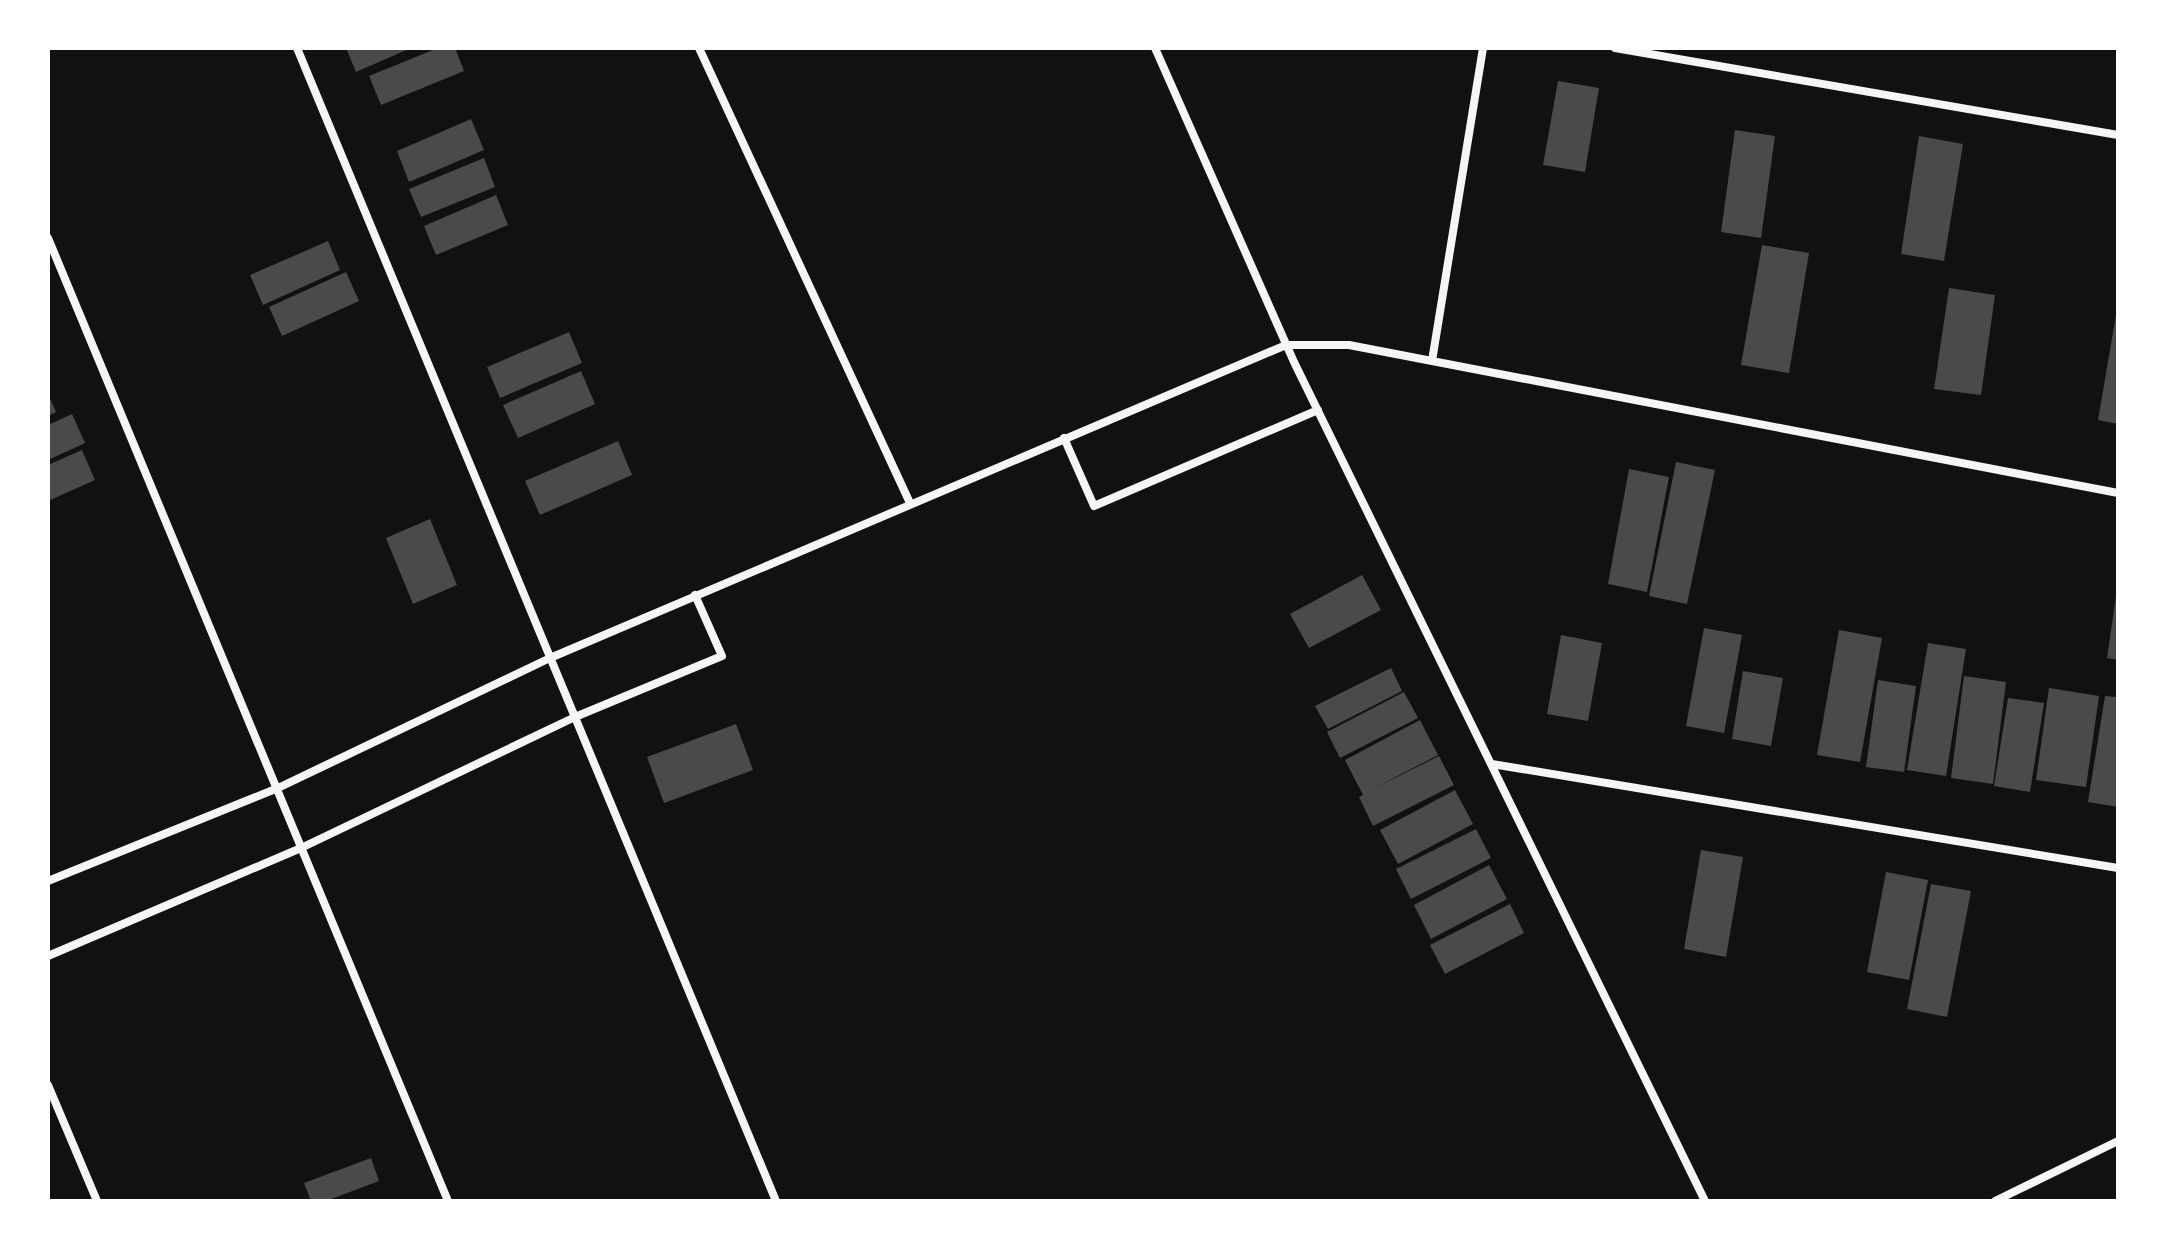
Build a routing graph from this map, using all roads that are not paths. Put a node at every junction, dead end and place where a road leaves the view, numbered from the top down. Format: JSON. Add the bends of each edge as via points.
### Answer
{"nodes":[{"id":1,"x":297,"y":48,"type":"edge"},
{"id":2,"x":699,"y":48,"type":"edge"},
{"id":3,"x":1155,"y":48,"type":"edge"},
{"id":4,"x":1483,"y":48,"type":"edge"},
{"id":5,"x":1615,"y":48,"type":"edge"},
{"id":6,"x":2118,"y":135,"type":"edge"},
{"id":7,"x":48,"y":238,"type":"edge"},
{"id":8,"x":1286,"y":345,"type":"junction"},
{"id":9,"x":1432,"y":361,"type":"junction"},
{"id":10,"x":1318,"y":410,"type":"junction"},
{"id":11,"x":1064,"y":438,"type":"junction"},
{"id":12,"x":2118,"y":493,"type":"edge"},
{"id":13,"x":910,"y":503,"type":"junction"},
{"id":14,"x":695,"y":595,"type":"junction"},
{"id":15,"x":550,"y":658,"type":"junction"},
{"id":16,"x":575,"y":717,"type":"junction"},
{"id":17,"x":1492,"y":764,"type":"junction"},
{"id":18,"x":278,"y":788,"type":"junction"},
{"id":19,"x":301,"y":848,"type":"junction"},
{"id":20,"x":2118,"y":868,"type":"edge"},
{"id":21,"x":48,"y":881,"type":"edge"},
{"id":22,"x":48,"y":956,"type":"edge"},
{"id":23,"x":48,"y":1085,"type":"edge"},
{"id":24,"x":2118,"y":1141,"type":"edge"},
{"id":25,"x":96,"y":1199,"type":"edge"},
{"id":26,"x":84,"y":1201,"type":"edge"},
{"id":27,"x":448,"y":1201,"type":"edge"},
{"id":28,"x":776,"y":1201,"type":"edge"},
{"id":29,"x":1705,"y":1201,"type":"edge"},
{"id":30,"x":1995,"y":1201,"type":"edge"}],
"edges":[{"from":1,"to":15,"type":"street"},
{"from":2,"to":13,"type":"street"},
{"from":3,"to":8,"type":"street"},
{"from":4,"to":9,"type":"street"},
{"from":5,"to":6,"type":"street"},
{"from":7,"to":18,"type":"street"},
{"from":8,"to":9,"type":"street","via":[[1349,345]]},
{"from":8,"to":10,"type":"street"},
{"from":8,"to":11,"type":"street"},
{"from":9,"to":12,"type":"street"},
{"from":10,"to":11,"type":"street","via":[[1094,506]]},
{"from":10,"to":17,"type":"street"},
{"from":11,"to":13,"type":"street"},
{"from":13,"to":14,"type":"street"},
{"from":14,"to":15,"type":"street"},
{"from":14,"to":16,"type":"street","via":[[722,656]]},
{"from":15,"to":16,"type":"street"},
{"from":15,"to":18,"type":"street"},
{"from":16,"to":19,"type":"street"},
{"from":16,"to":28,"type":"street"},
{"from":17,"to":20,"type":"street"},
{"from":17,"to":29,"type":"street"},
{"from":18,"to":19,"type":"street"},
{"from":18,"to":21,"type":"street"},
{"from":19,"to":22,"type":"street"},
{"from":19,"to":27,"type":"street"},
{"from":23,"to":25,"type":"street"},
{"from":24,"to":30,"type":"street"},
{"from":25,"to":26,"type":"street"}]}
